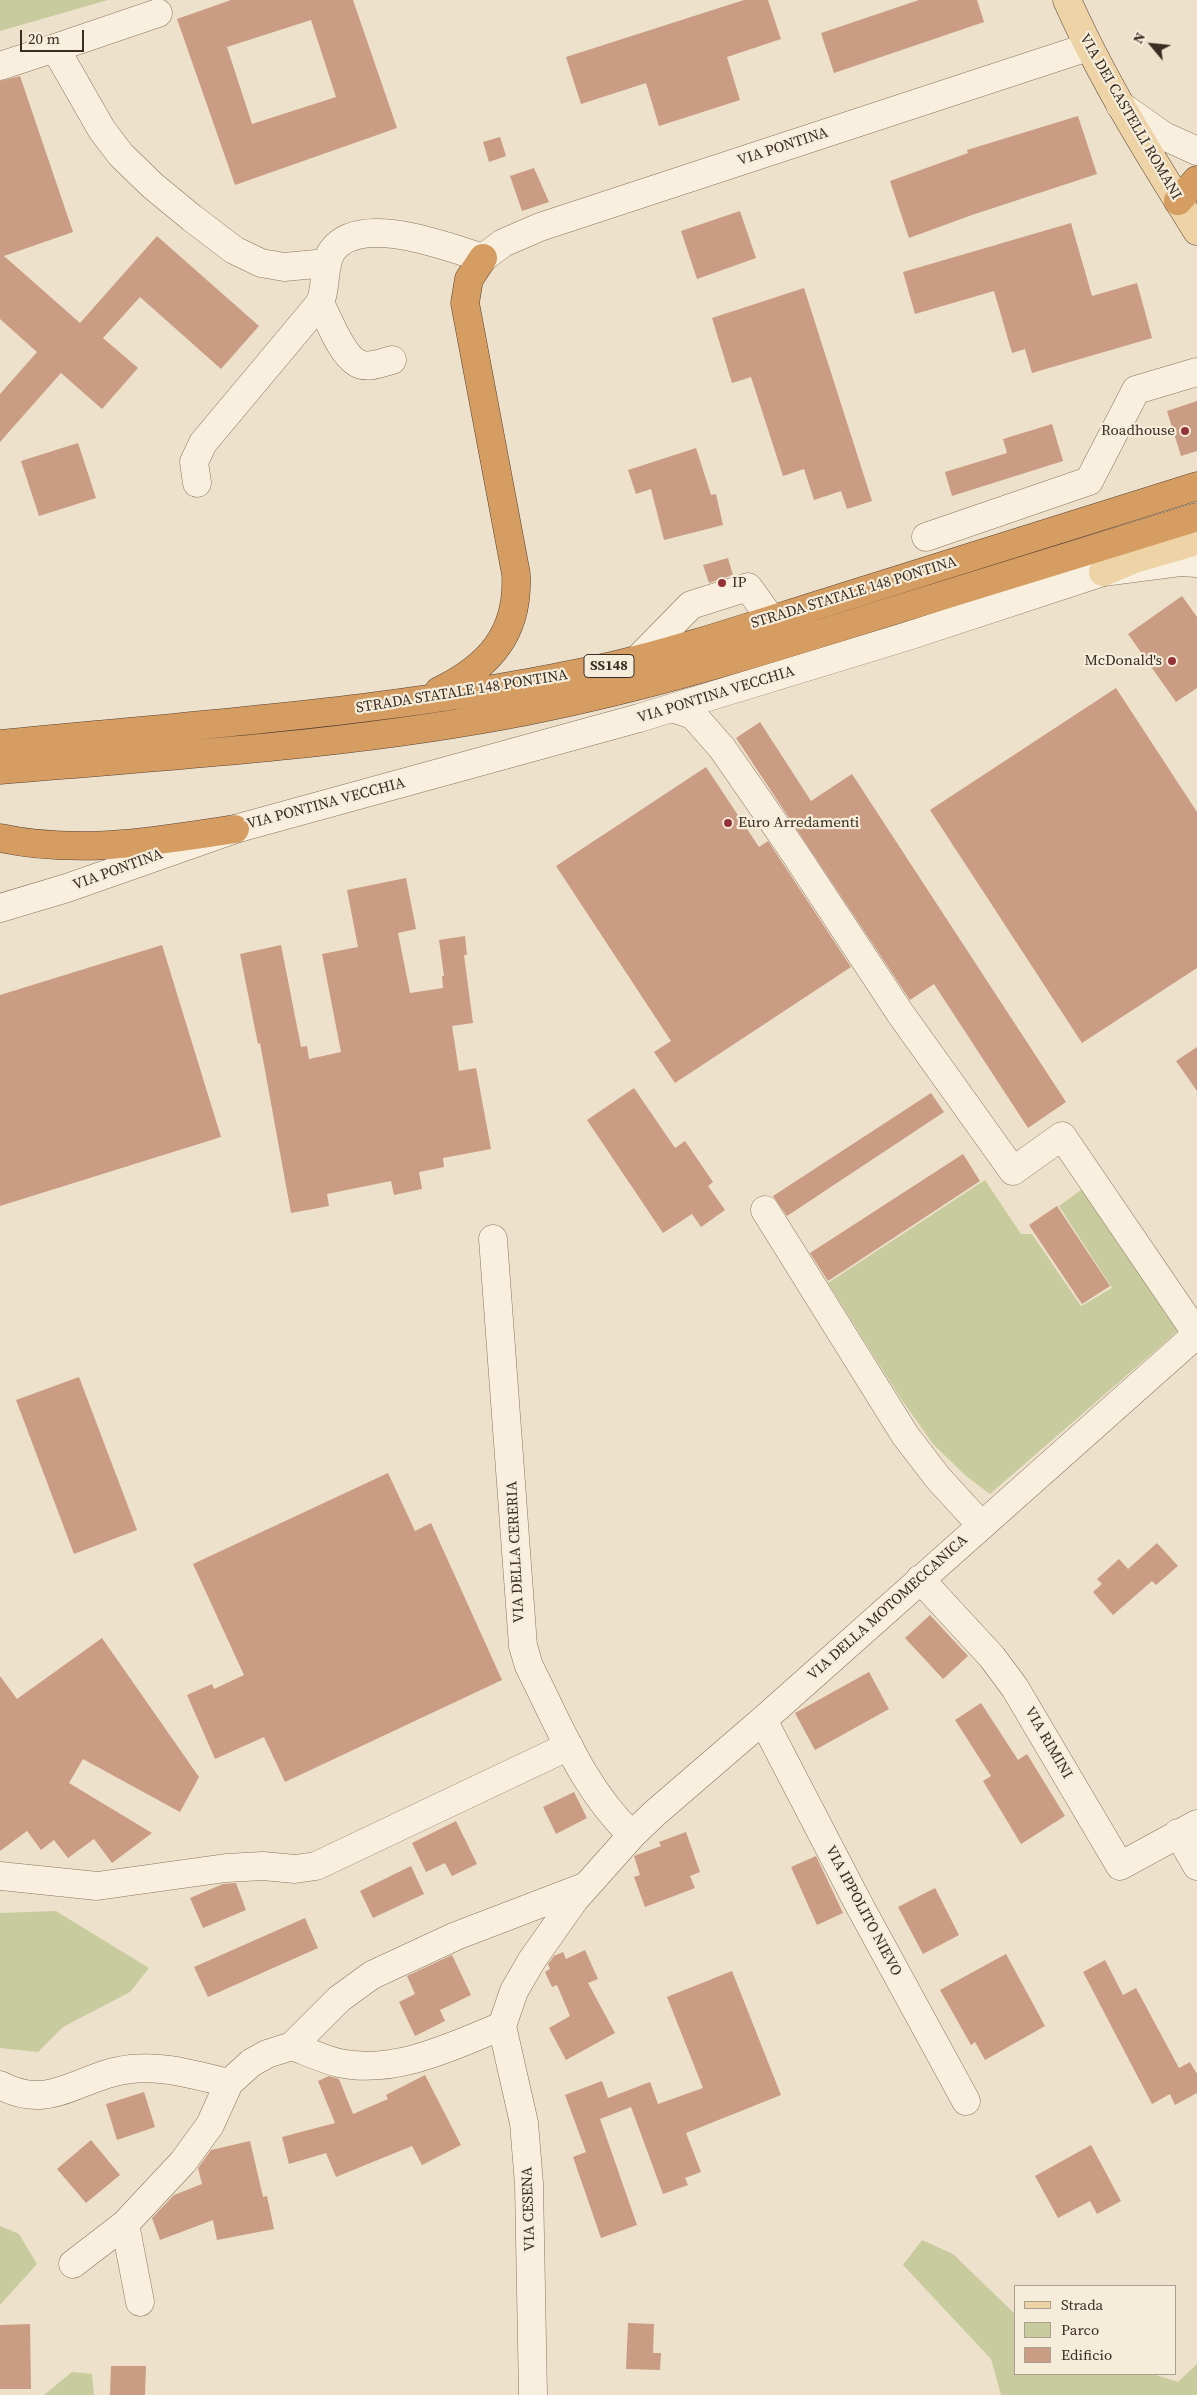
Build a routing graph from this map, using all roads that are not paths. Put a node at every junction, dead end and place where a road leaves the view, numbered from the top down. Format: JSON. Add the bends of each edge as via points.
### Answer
{"nodes":[{"id":1,"x":1067,"y":0,"type":"edge"},
{"id":2,"x":158,"y":13,"type":"dead end"},
{"id":3,"x":1088,"y":47,"type":"junction"},
{"id":4,"x":55,"y":48,"type":"junction"},
{"id":5,"x":0,"y":66,"type":"edge"},
{"id":6,"x":1120,"y":105,"type":"junction"},
{"id":7,"x":1197,"y":151,"type":"edge"},
{"id":8,"x":1197,"y":180,"type":"edge"},
{"id":9,"x":1178,"y":201,"type":"junction"},
{"id":10,"x":1197,"y":231,"type":"edge"},
{"id":11,"x":483,"y":258,"type":"junction"},
{"id":12,"x":327,"y":264,"type":"junction"},
{"id":13,"x":320,"y":303,"type":"junction"},
{"id":14,"x":392,"y":360,"type":"dead end"},
{"id":15,"x":1197,"y":372,"type":"edge"},
{"id":16,"x":197,"y":483,"type":"dead end"},
{"id":17,"x":1197,"y":486,"type":"edge"},
{"id":18,"x":1197,"y":517,"type":"edge"},
{"id":19,"x":926,"y":537,"type":"dead end"},
{"id":20,"x":1197,"y":541,"type":"edge"},
{"id":21,"x":1197,"y":563,"type":"edge"},
{"id":22,"x":1104,"y":572,"type":"junction"},
{"id":23,"x":772,"y":620,"type":"junction"},
{"id":24,"x":638,"y":659,"type":"junction"},
{"id":25,"x":418,"y":701,"type":"junction"},
{"id":26,"x":672,"y":708,"type":"junction"},
{"id":27,"x":0,"y":744,"type":"edge"},
{"id":28,"x":0,"y":770,"type":"edge"},
{"id":29,"x":235,"y":829,"type":"junction"},
{"id":30,"x":0,"y":838,"type":"edge"},
{"id":31,"x":0,"y":908,"type":"edge"},
{"id":32,"x":765,"y":1210,"type":"dead end"},
{"id":33,"x":493,"y":1239,"type":"dead end"},
{"id":34,"x":1197,"y":1334,"type":"edge"},
{"id":35,"x":981,"y":1525,"type":"junction"},
{"id":36,"x":920,"y":1579,"type":"junction"},
{"id":37,"x":764,"y":1720,"type":"junction"},
{"id":38,"x":569,"y":1746,"type":"junction"},
{"id":39,"x":1188,"y":1829,"type":"edge"},
{"id":40,"x":632,"y":1835,"type":"junction"},
{"id":41,"x":1197,"y":1866,"type":"edge"},
{"id":42,"x":0,"y":1876,"type":"edge"},
{"id":43,"x":585,"y":1886,"type":"junction"},
{"id":44,"x":502,"y":2026,"type":"junction"},
{"id":45,"x":292,"y":2046,"type":"junction"},
{"id":46,"x":229,"y":2083,"type":"junction"},
{"id":47,"x":0,"y":2085,"type":"edge"},
{"id":48,"x":966,"y":2101,"type":"dead end"},
{"id":49,"x":125,"y":2224,"type":"junction"},
{"id":50,"x":72,"y":2264,"type":"dead end"},
{"id":51,"x":140,"y":2302,"type":"dead end"},
{"id":52,"x":533,"y":2395,"type":"edge"}],
"edges":[{"from":1,"to":3,"type":"main road","name":"VIA DEI CASTELLI ROMANI"},
{"from":2,"to":4,"type":"street"},
{"from":3,"to":6,"type":"main road","name":"VIA DEI CASTELLI ROMANI"},
{"from":3,"to":11,"type":"street","name":"VIA PONTINA","via":[[540,227],[503,243]]},
{"from":4,"to":5,"type":"street"},
{"from":4,"to":12,"type":"street","via":[[112,144],[142,176],[185,212],[234,250],[261,263],[284,267]]},
{"from":6,"to":7,"type":"street","via":[[1164,136]]},
{"from":6,"to":9,"type":"main road","name":"VIA DEI CASTELLI ROMANI"},
{"from":8,"to":9,"type":"highway"},
{"from":9,"to":10,"type":"main road","name":"VIA DEI CASTELLI ROMANI"},
{"from":11,"to":12,"type":"street","via":[[409,236],[368,234],[343,241],[332,251]]},
{"from":11,"to":25,"type":"highway","via":[[469,279],[465,303],[516,574],[515,597],[506,628],[491,655],[479,668],[463,680]]},
{"from":12,"to":13,"type":"street","via":[[325,290]]},
{"from":13,"to":14,"type":"street","via":[[345,350],[357,363],[374,366]]},
{"from":13,"to":16,"type":"street","via":[[203,443],[194,462]]},
{"from":15,"to":19,"type":"street","via":[[1136,390],[1088,481]]},
{"from":17,"to":23,"type":"highway","name":"STRADA STATALE 148 PONTINA","number":"SS148"},
{"from":18,"to":28,"type":"highway","name":"STRADA STATALE 148 PONTINA","number":"SS148","via":[[740,658],[528,711],[300,744]]},
{"from":20,"to":22,"type":"main road","via":[[1134,559]]},
{"from":21,"to":22,"type":"street","name":"VIA PONTINA VECCHIA","via":[[1180,562]]},
{"from":22,"to":26,"type":"street","name":"VIA PONTINA VECCHIA"},
{"from":23,"to":24,"type":"highway","name":"STRADA STATALE 148 PONTINA","number":"SS148"},
{"from":23,"to":24,"type":"street","via":[[748,588],[729,593],[691,605]]},
{"from":24,"to":25,"type":"highway","name":"STRADA STATALE 148 PONTINA","number":"SS148","via":[[526,683]]},
{"from":25,"to":27,"type":"highway","name":"STRADA STATALE 148 PONTINA","number":"SS148"},
{"from":26,"to":29,"type":"street","name":"VIA PONTINA VECCHIA"},
{"from":26,"to":34,"type":"street","via":[[693,715],[722,748],[900,1013],[1013,1171],[1062,1136]]},
{"from":29,"to":30,"type":"highway","via":[[119,846],[66,847]]},
{"from":29,"to":31,"type":"street","name":"VIA PONTINA"},
{"from":32,"to":35,"type":"street","via":[[905,1434],[938,1478]]},
{"from":33,"to":38,"type":"street","name":"VIA DELLA CERERIA","via":[[510,1442],[521,1633],[529,1666]]},
{"from":34,"to":35,"type":"street","name":"VIA DELLA MOTOMECCANICA"},
{"from":35,"to":36,"type":"street","name":"VIA DELLA MOTOMECCANICA"},
{"from":36,"to":37,"type":"street","name":"VIA DELLA MOTOMECCANICA"},
{"from":36,"to":39,"type":"street","name":"VIA RIMINI","via":[[1008,1677],[1120,1866]]},
{"from":37,"to":40,"type":"street","name":"VIA DELLA MOTOMECCANICA"},
{"from":37,"to":48,"type":"street","name":"VIA IPPOLITO NIEVO","via":[[857,1901]]},
{"from":38,"to":40,"type":"street","name":"VIA DELLA CERERIA","via":[[602,1804]]},
{"from":38,"to":42,"type":"street","via":[[316,1866],[294,1869],[263,1866],[226,1868],[97,1886]]},
{"from":39,"to":41,"type":"street","name":"VIA RIMINI"},
{"from":40,"to":43,"type":"street","name":"VIA DELLA MOTOMECCANICA"},
{"from":43,"to":44,"type":"street","name":"VIA DELLA MOTOMECCANICA","via":[[532,1960],[514,1991]]},
{"from":43,"to":45,"type":"street","name":"VIA DELLA MOTOMECCANICA","via":[[456,1936],[372,1975],[339,1999]]},
{"from":44,"to":45,"type":"street","via":[[436,2052],[390,2063],[340,2063]]},
{"from":44,"to":52,"type":"street","name":"VIA CESENA","via":[[524,2123],[529,2184]]},
{"from":45,"to":46,"type":"street","name":"VIA DELLA MOTOMECCANICA","via":[[258,2058]]},
{"from":46,"to":47,"type":"street","via":[[167,2069],[146,2068],[120,2070],[43,2096],[19,2094]]},
{"from":46,"to":49,"type":"street","name":"VIA DELLA MOTOMECCANICA","via":[[219,2110],[200,2141]]},
{"from":49,"to":50,"type":"street","name":"VIA DELLA MOTOMECCANICA"},
{"from":49,"to":51,"type":"street"}]}
